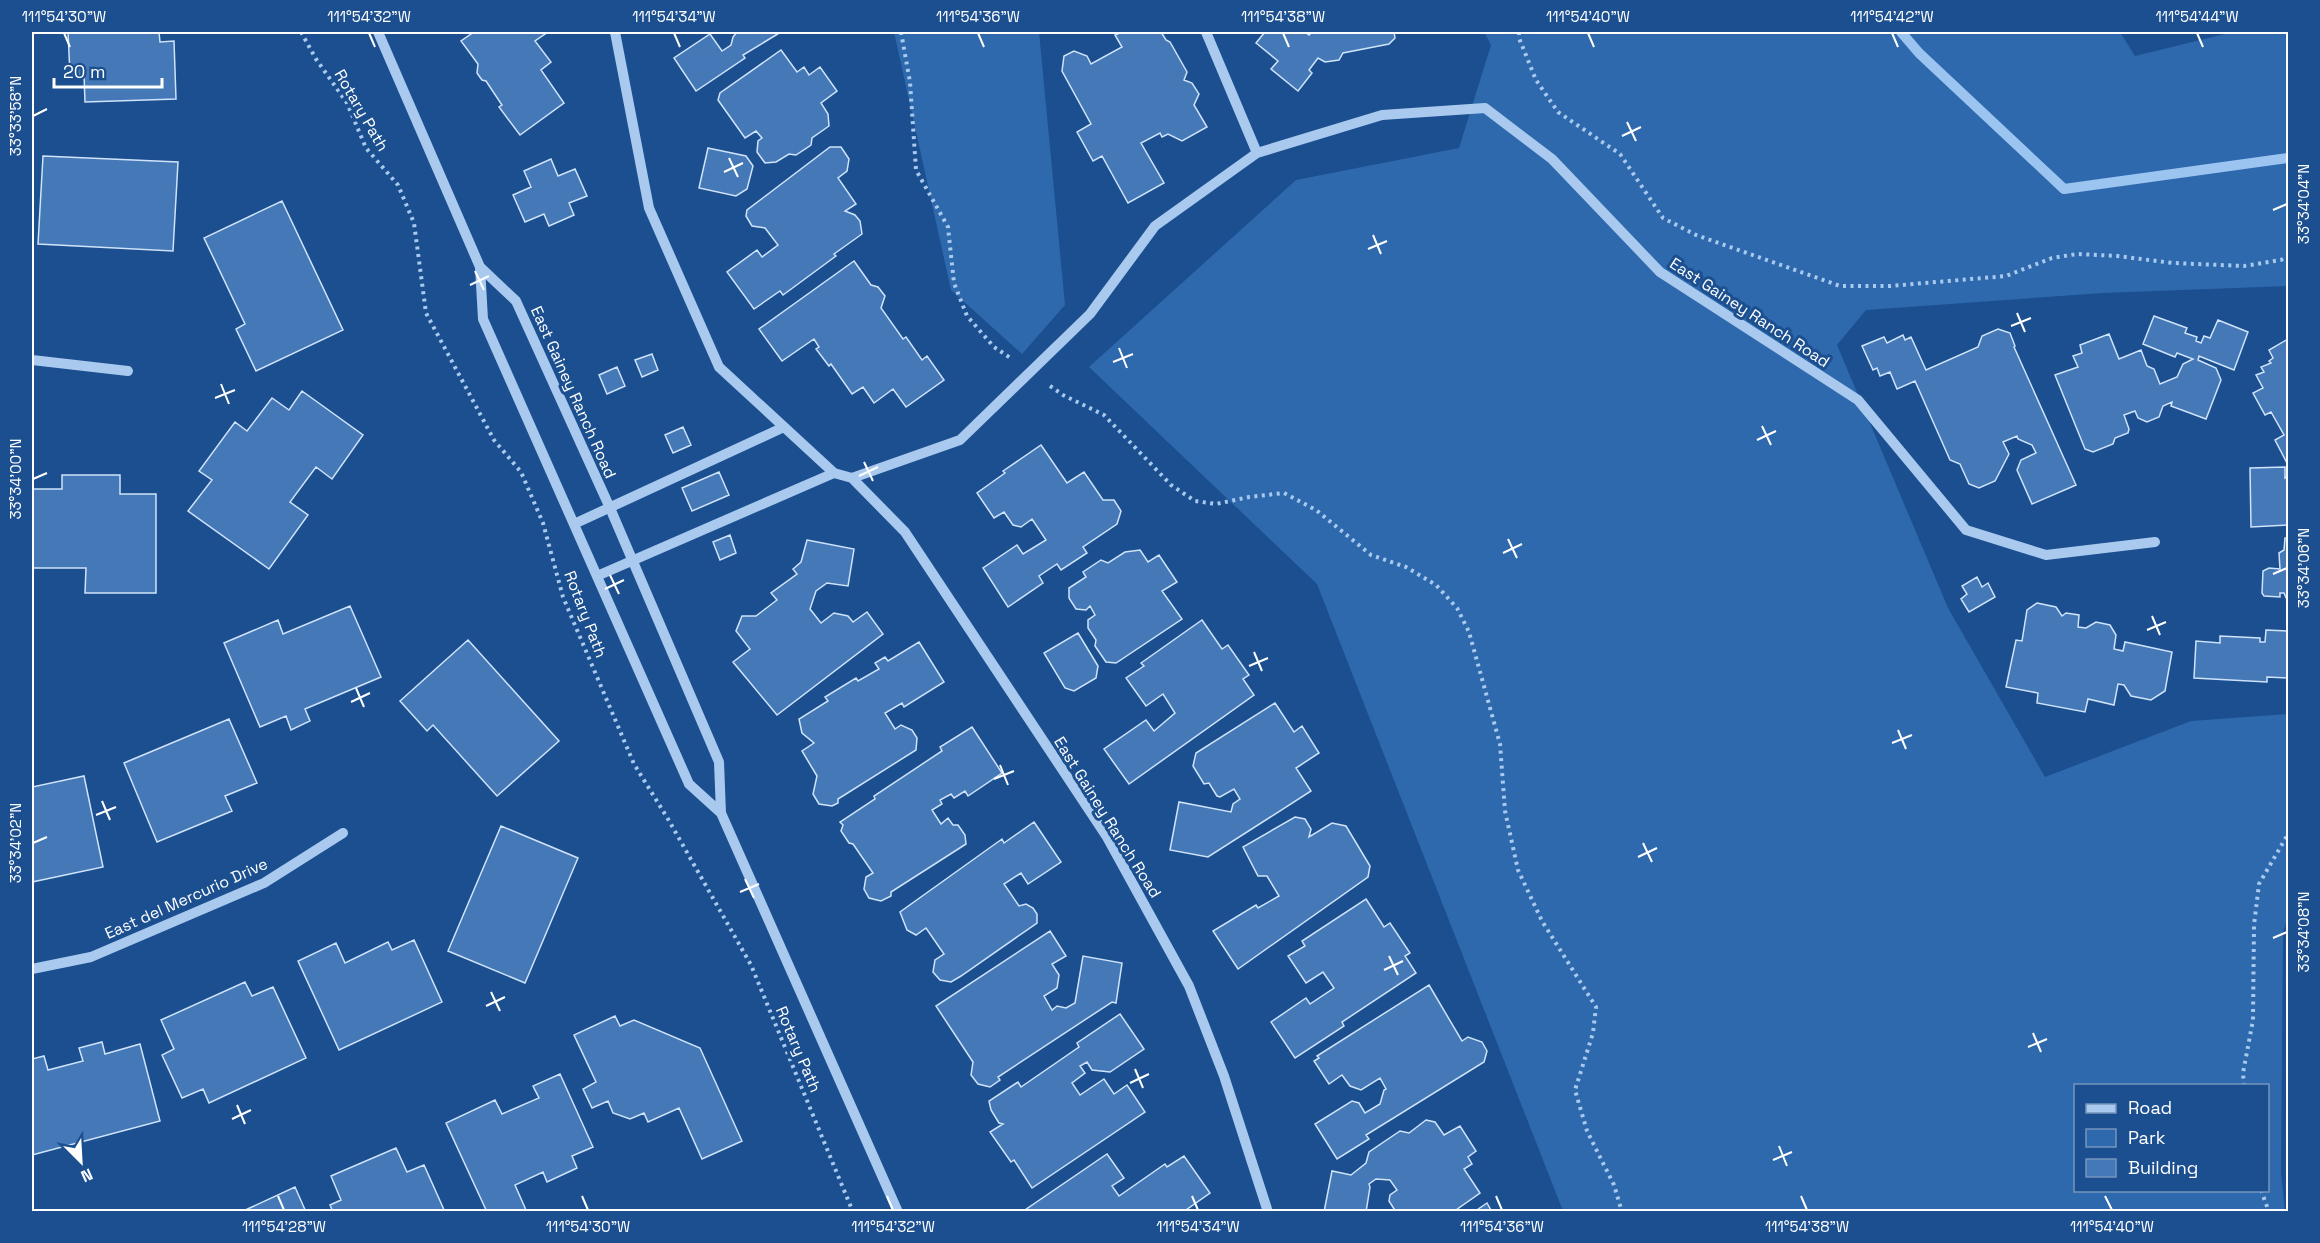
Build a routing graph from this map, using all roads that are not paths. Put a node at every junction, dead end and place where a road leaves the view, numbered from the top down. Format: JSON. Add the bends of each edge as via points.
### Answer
{"nodes":[{"id":1,"x":378,"y":32,"type":"edge"},
{"id":2,"x":615,"y":32,"type":"edge"},
{"id":3,"x":1206,"y":32,"type":"edge"},
{"id":4,"x":1257,"y":153,"type":"junction"},
{"id":5,"x":480,"y":267,"type":"junction"},
{"id":6,"x":32,"y":360,"type":"edge"},
{"id":7,"x":128,"y":371,"type":"dead end"},
{"id":8,"x":784,"y":428,"type":"junction"},
{"id":9,"x":834,"y":473,"type":"junction"},
{"id":10,"x":852,"y":478,"type":"junction"},
{"id":11,"x":609,"y":508,"type":"junction"},
{"id":12,"x":574,"y":524,"type":"junction"},
{"id":13,"x":2155,"y":542,"type":"dead end"},
{"id":14,"x":632,"y":560,"type":"junction"},
{"id":15,"x":597,"y":576,"type":"junction"},
{"id":16,"x":721,"y":813,"type":"junction"},
{"id":17,"x":343,"y":834,"type":"dead end"},
{"id":18,"x":32,"y":969,"type":"edge"},
{"id":19,"x":898,"y":1212,"type":"edge"},
{"id":20,"x":1268,"y":1212,"type":"edge"}],
"edges":[{"from":1,"to":5,"type":"street","name":"East Gainey Ranch Road"},
{"from":2,"to":8,"type":"street","via":[[649,208],[719,367]]},
{"from":3,"to":4,"type":"street"},
{"from":4,"to":10,"type":"street","name":"East Gainey Ranch Road","via":[[1155,226],[1090,314],[960,440]]},
{"from":4,"to":13,"type":"street","name":"East Gainey Ranch Road","via":[[1382,115],[1485,108],[1552,159],[1659,272],[1858,400],[1965,530],[2046,555]]},
{"from":5,"to":11,"type":"street","name":"East Gainey Ranch Road","via":[[516,301]]},
{"from":5,"to":12,"type":"street","name":"East Gainey Ranch Road","via":[[483,319]]},
{"from":6,"to":7,"type":"street"},
{"from":8,"to":9,"type":"street"},
{"from":8,"to":11,"type":"street"},
{"from":9,"to":10,"type":"street"},
{"from":9,"to":14,"type":"street"},
{"from":10,"to":20,"type":"street","name":"East Gainey Ranch Road","via":[[905,532],[1107,837],[1144,901],[1189,986],[1224,1076]]},
{"from":11,"to":12,"type":"street"},
{"from":11,"to":14,"type":"street","name":"East Gainey Ranch Road"},
{"from":12,"to":15,"type":"street","name":"East Gainey Ranch Road"},
{"from":14,"to":15,"type":"street"},
{"from":14,"to":16,"type":"street","name":"East Gainey Ranch Road","via":[[719,762]]},
{"from":15,"to":16,"type":"street","name":"East Gainey Ranch Road","via":[[689,784]]},
{"from":16,"to":19,"type":"street","name":"East Gainey Ranch Road"},
{"from":17,"to":18,"type":"street","name":"East del Mercurio Drive","via":[[264,883],[92,957]]}]}
